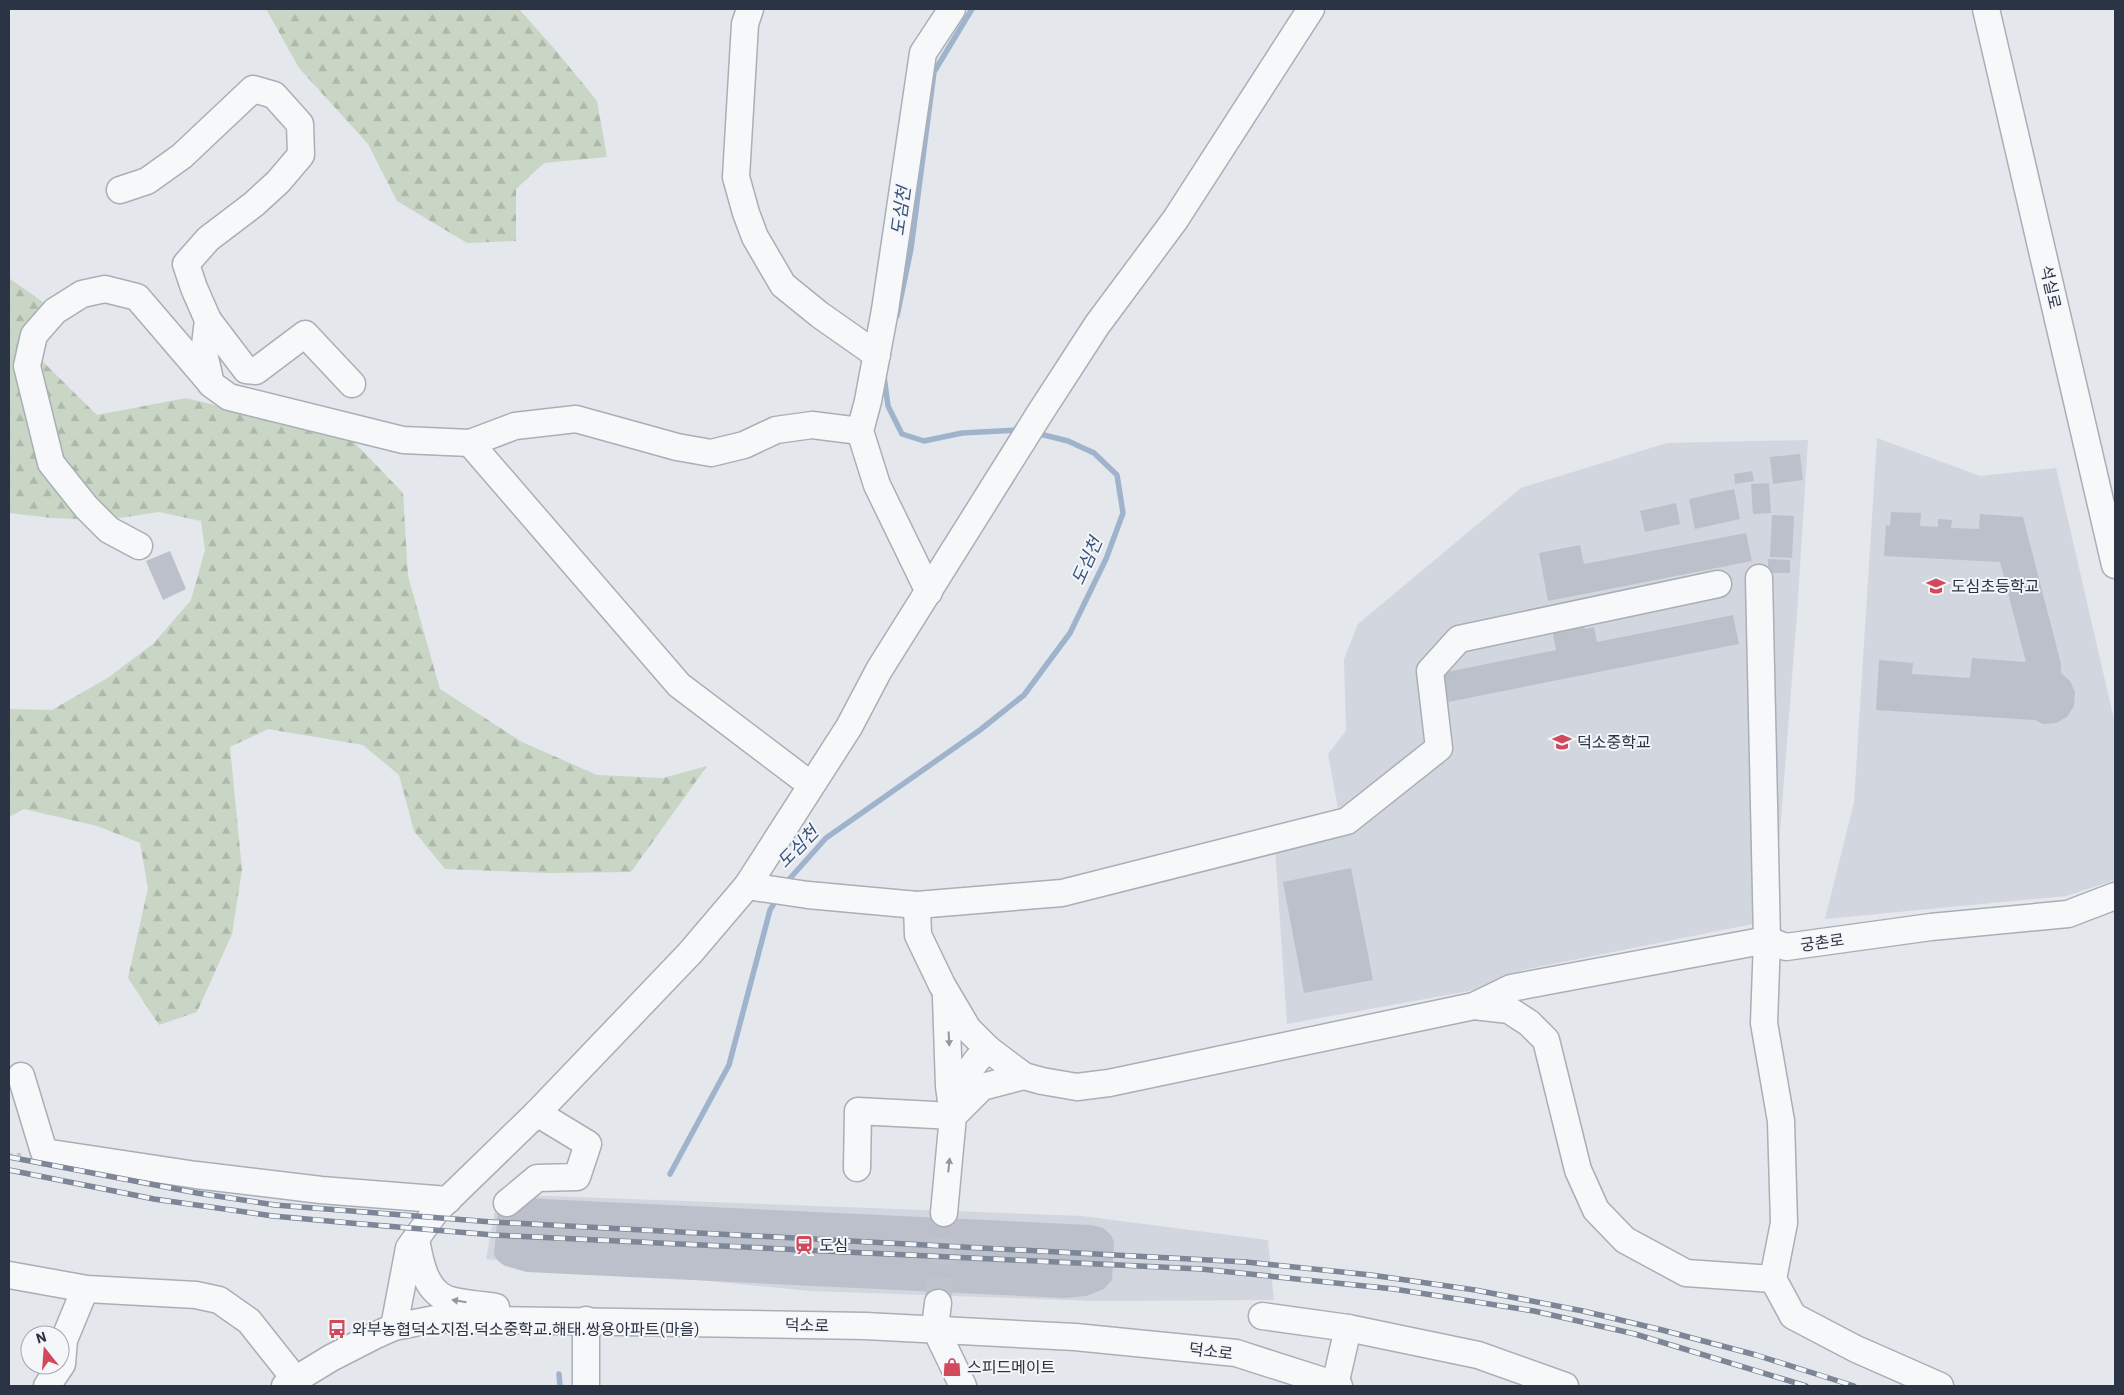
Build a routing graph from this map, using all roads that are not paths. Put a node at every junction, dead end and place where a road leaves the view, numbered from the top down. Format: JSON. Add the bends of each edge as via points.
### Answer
{"nodes":[{"id":1,"x":750,"y":9,"type":"edge"},
{"id":2,"x":952,"y":9,"type":"edge"},
{"id":3,"x":1311,"y":9,"type":"edge"},
{"id":4,"x":1986,"y":9,"type":"edge"},
{"id":5,"x":120,"y":190,"type":"dead end"},
{"id":6,"x":208,"y":320,"type":"junction"},
{"id":7,"x":876,"y":355,"type":"junction"},
{"id":8,"x":211,"y":384,"type":"junction"},
{"id":9,"x":352,"y":384,"type":"dead end"},
{"id":10,"x":860,"y":431,"type":"junction"},
{"id":11,"x":470,"y":442,"type":"junction"},
{"id":12,"x":139,"y":546,"type":"dead end"},
{"id":13,"x":2115,"y":565,"type":"edge"},
{"id":14,"x":1759,"y":578,"type":"dead end"},
{"id":15,"x":1718,"y":584,"type":"dead end"},
{"id":16,"x":929,"y":592,"type":"junction"},
{"id":17,"x":811,"y":785,"type":"junction"},
{"id":18,"x":746,"y":886,"type":"junction"},
{"id":19,"x":2115,"y":896,"type":"edge"},
{"id":20,"x":917,"y":905,"type":"junction"},
{"id":21,"x":1766,"y":940,"type":"junction"},
{"id":22,"x":946,"y":990,"type":"junction"},
{"id":23,"x":1474,"y":1006,"type":"junction"},
{"id":24,"x":988,"y":1049,"type":"junction"},
{"id":25,"x":21,"y":1076,"type":"dead end"},
{"id":26,"x":1024,"y":1076,"type":"junction"},
{"id":27,"x":537,"y":1113,"type":"junction"},
{"id":28,"x":953,"y":1116,"type":"junction"},
{"id":29,"x":857,"y":1168,"type":"dead end"},
{"id":30,"x":448,"y":1200,"type":"junction"},
{"id":31,"x":507,"y":1203,"type":"dead end"},
{"id":32,"x":944,"y":1213,"type":"tunnel mouth"},
{"id":33,"x":416,"y":1240,"type":"junction"},
{"id":34,"x":9,"y":1275,"type":"edge"},
{"id":35,"x":1773,"y":1279,"type":"junction"},
{"id":36,"x":85,"y":1288,"type":"junction"},
{"id":37,"x":936,"y":1316,"type":"junction"},
{"id":38,"x":1262,"y":1316,"type":"dead end"},
{"id":39,"x":522,"y":1320,"type":"junction"},
{"id":40,"x":586,"y":1320,"type":"junction"},
{"id":41,"x":394,"y":1327,"type":"junction"},
{"id":42,"x":1348,"y":1328,"type":"junction"},
{"id":43,"x":290,"y":1383,"type":"edge"},
{"id":44,"x":47,"y":1386,"type":"edge"},
{"id":45,"x":586,"y":1386,"type":"edge"},
{"id":46,"x":963,"y":1386,"type":"edge"},
{"id":47,"x":1337,"y":1386,"type":"edge"},
{"id":48,"x":1565,"y":1386,"type":"edge"},
{"id":49,"x":1940,"y":1386,"type":"edge"}],
"edges":[{"from":1,"to":7,"type":"street","via":[[744,24],[736,177],[746,213],[755,237],[783,285]]},
{"from":2,"to":7,"type":"street","via":[[923,53]]},
{"from":3,"to":16,"type":"street","via":[[1175,220],[1097,325]]},
{"from":4,"to":13,"type":"street","name":"석실로"},
{"from":5,"to":6,"type":"street","via":[[147,181],[182,156],[253,89],[274,95],[300,124],[301,155],[272,188],[208,239],[186,264]]},
{"from":6,"to":8,"type":"street","via":[[204,353]]},
{"from":6,"to":9,"type":"street","via":[[246,370],[256,372],[305,334]]},
{"from":7,"to":10,"type":"street"},
{"from":8,"to":11,"type":"street","via":[[229,397],[403,440]]},
{"from":8,"to":12,"type":"street","via":[[137,298],[105,289],[82,294],[55,312],[34,335],[27,366],[51,463],[109,530]]},
{"from":10,"to":11,"type":"street","via":[[812,425],[776,430],[744,445],[711,453],[677,447],[576,418],[515,426]]},
{"from":10,"to":16,"type":"street","via":[[877,485]]},
{"from":11,"to":17,"type":"street","via":[[679,685]]},
{"from":14,"to":21,"type":"street"},
{"from":15,"to":20,"type":"street","via":[[1459,639],[1430,671],[1439,748],[1346,821],[1062,893]]},
{"from":16,"to":17,"type":"street"},
{"from":17,"to":18,"type":"street"},
{"from":18,"to":20,"type":"street"},
{"from":18,"to":27,"type":"street","via":[[690,953]]},
{"from":19,"to":21,"type":"street","name":"궁촌로","via":[[2068,914],[1931,927],[1786,947]]},
{"from":20,"to":22,"type":"street","via":[[918,935]]},
{"from":21,"to":23,"type":"street","name":"궁촌로","via":[[1511,988]]},
{"from":21,"to":35,"type":"street","via":[[1764,1023],[1781,1121],[1784,1223]]},
{"from":22,"to":24,"type":"street","via":[[968,1029]]},
{"from":22,"to":28,"type":"street","one_way":true},
{"from":23,"to":26,"type":"street","via":[[1109,1083],[1077,1087]]},
{"from":23,"to":35,"type":"street","via":[[1509,1010],[1530,1023],[1546,1040],[1578,1170],[1596,1210],[1625,1240],[1686,1273]]},
{"from":24,"to":26,"type":"street"},
{"from":24,"to":28,"type":"street","via":[[964,1078]]},
{"from":25,"to":30,"type":"street","via":[[44,1152],[321,1190]]},
{"from":26,"to":28,"type":"street","via":[[982,1087]]},
{"from":27,"to":30,"type":"street"},
{"from":27,"to":31,"type":"street","via":[[588,1144],[578,1177],[537,1178]]},
{"from":28,"to":29,"type":"street","via":[[858,1111]]},
{"from":32,"to":28,"type":"street","one_way":true},
{"from":30,"to":33,"type":"street"},
{"from":39,"to":33,"type":"street","one_way":true,"via":[[498,1308],[446,1298],[433,1288],[422,1269]]},
{"from":33,"to":41,"type":"street","via":[[409,1248]]},
{"from":34,"to":36,"type":"street"},
{"from":35,"to":49,"type":"street","via":[[1793,1316],[1856,1350]]},
{"from":36,"to":43,"type":"street","via":[[196,1295],[219,1300],[249,1321]]},
{"from":36,"to":44,"type":"street","via":[[64,1340],[62,1364]]},
{"from":37,"to":40,"type":"street","name":"덕소로"},
{"from":37,"to":46,"type":"street"},
{"from":37,"to":47,"type":"street","name":"덕소로","via":[[1075,1336],[1236,1353]]},
{"from":38,"to":42,"type":"street"},
{"from":39,"to":40,"type":"street","name":"덕소로"},
{"from":39,"to":41,"type":"street","name":"덕소로","via":[[435,1320]]},
{"from":40,"to":45,"type":"street"},
{"from":41,"to":43,"type":"street","name":"덕소로","via":[[331,1358]]},
{"from":42,"to":47,"type":"street"},
{"from":42,"to":48,"type":"street","via":[[1478,1355]]}]}
